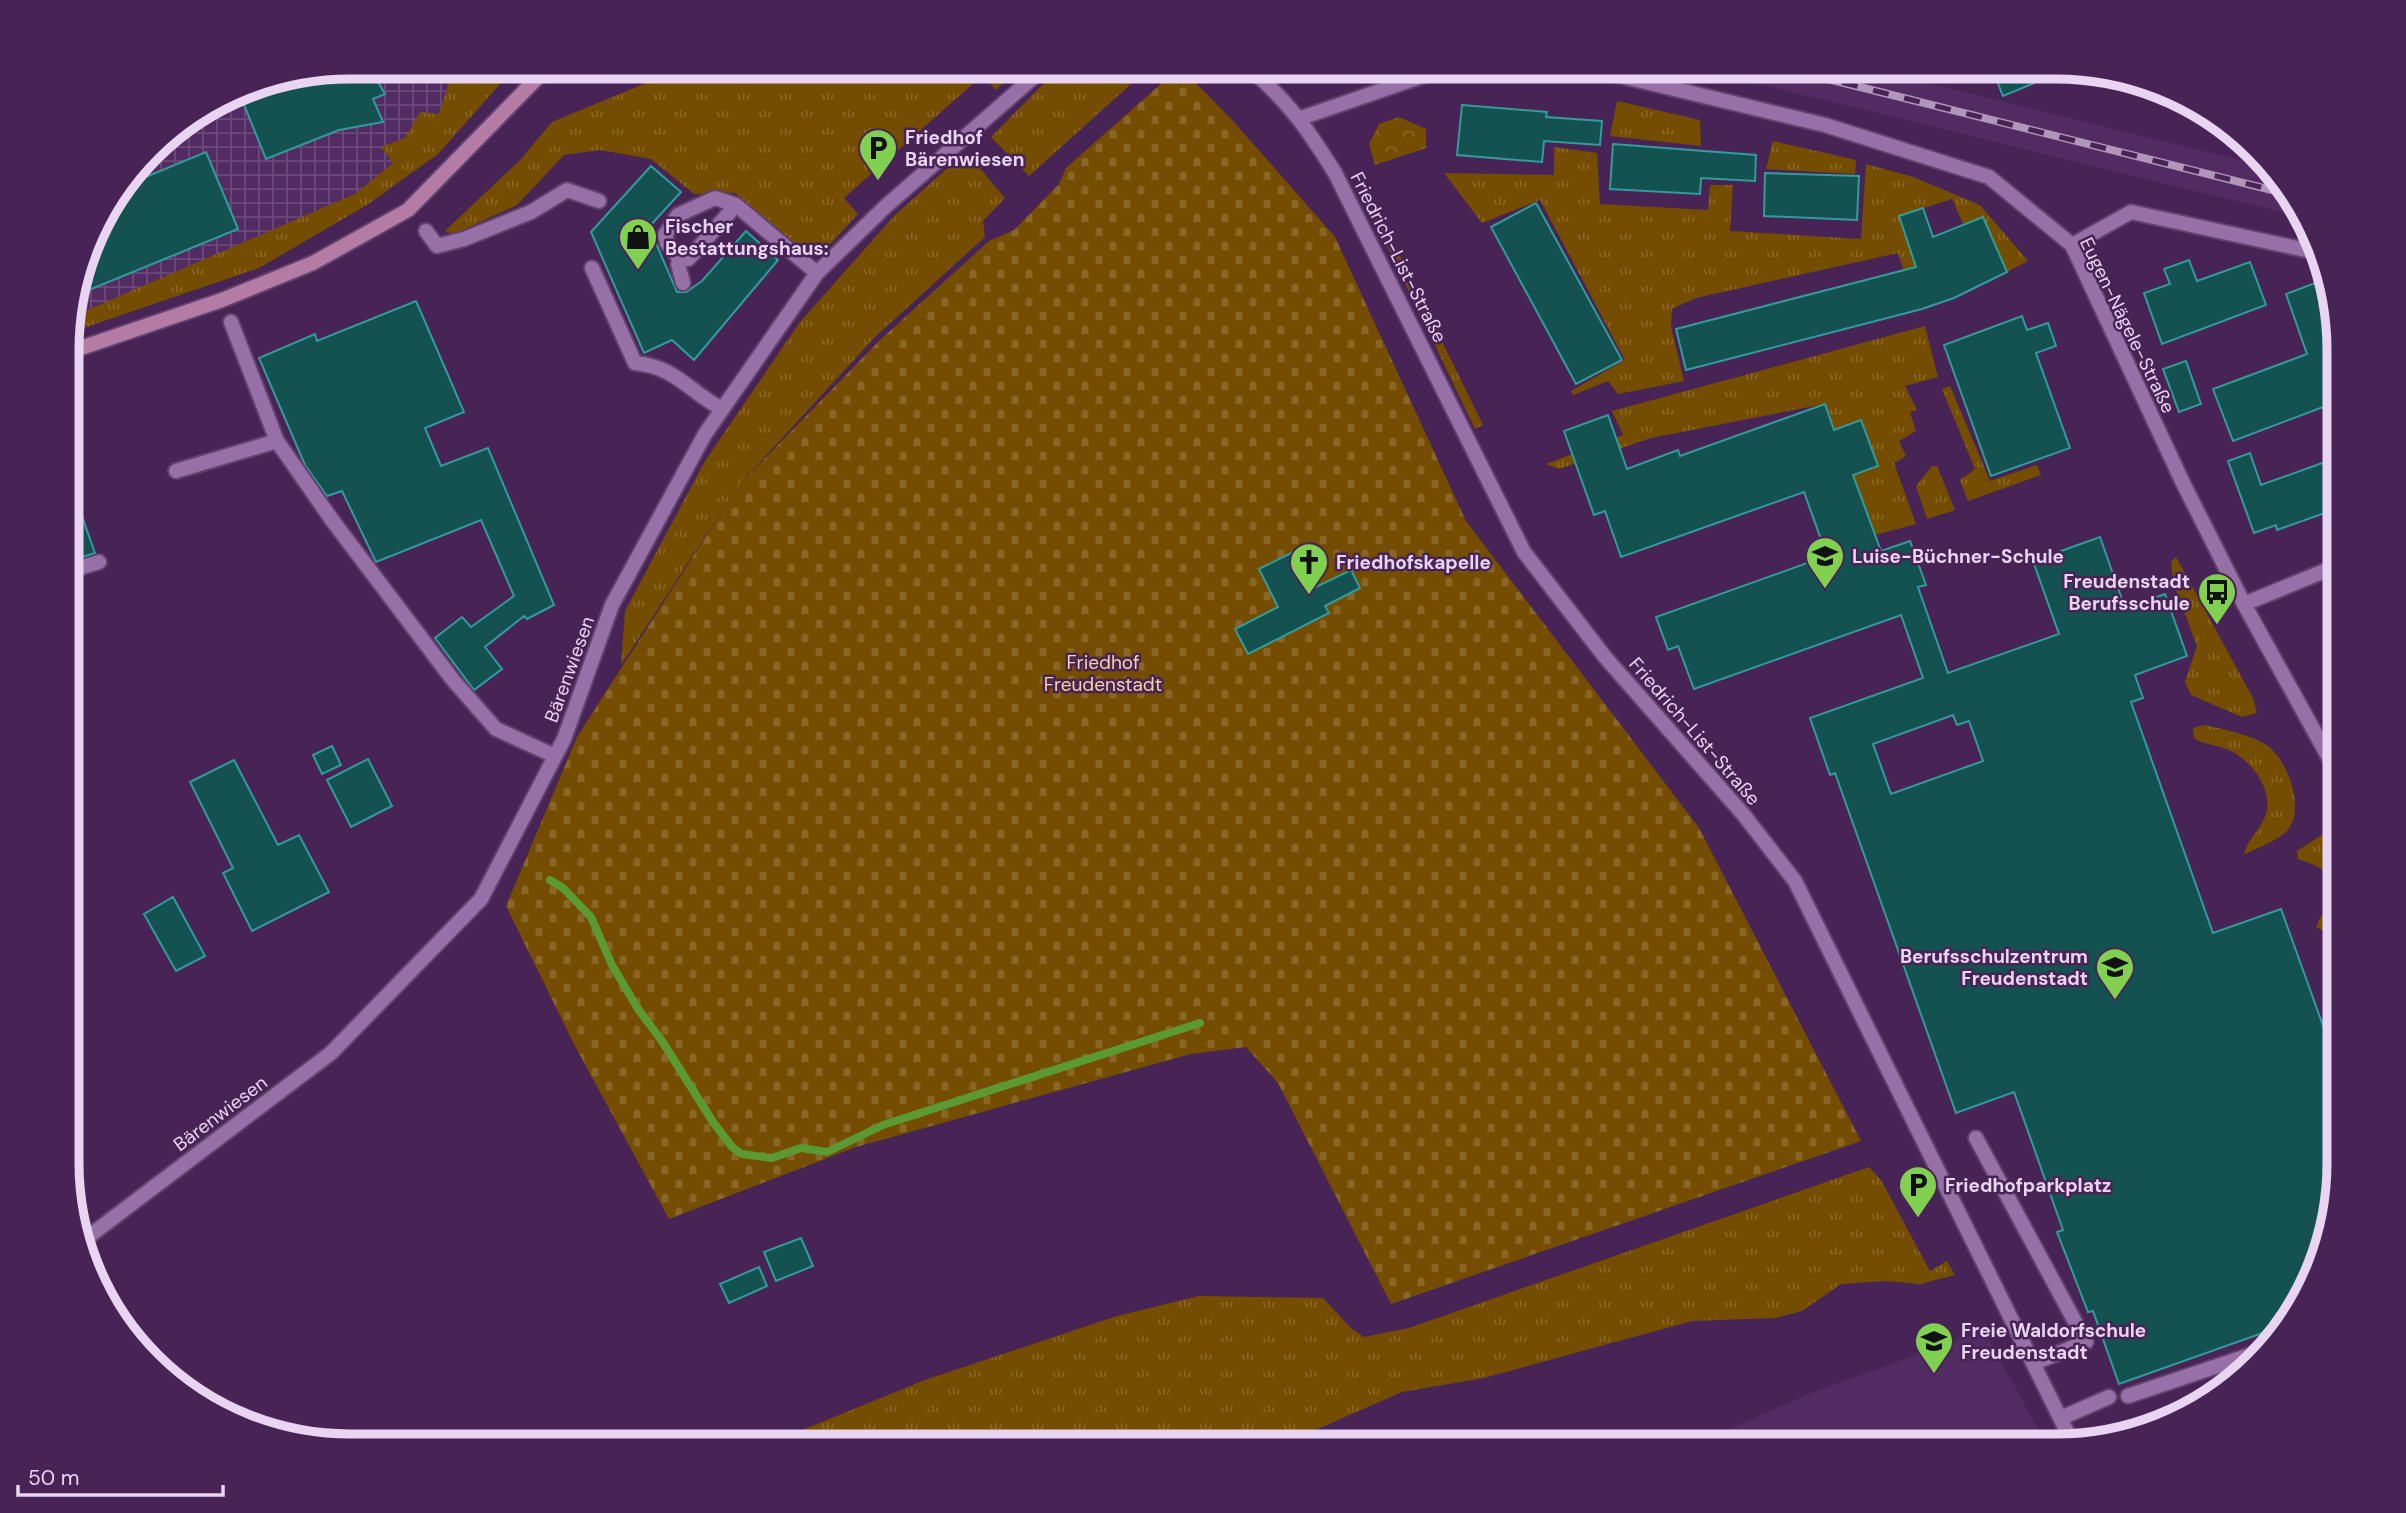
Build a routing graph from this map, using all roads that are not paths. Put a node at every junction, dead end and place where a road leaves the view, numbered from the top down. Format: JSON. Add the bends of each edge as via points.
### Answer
{"nodes":[{"id":1,"x":535,"y":79,"type":"edge"},
{"id":2,"x":1030,"y":79,"type":"edge"},
{"id":3,"x":1263,"y":79,"type":"edge"},
{"id":4,"x":1411,"y":79,"type":"edge"},
{"id":5,"x":1636,"y":79,"type":"edge"},
{"id":6,"x":1301,"y":118,"type":"junction"},
{"id":7,"x":599,"y":201,"type":"dead end"},
{"id":8,"x":736,"y":205,"type":"junction"},
{"id":9,"x":426,"y":231,"type":"dead end"},
{"id":10,"x":2072,"y":244,"type":"junction"},
{"id":11,"x":2309,"y":251,"type":"edge"},
{"id":12,"x":680,"y":259,"type":"junction"},
{"id":13,"x":592,"y":268,"type":"dead end"},
{"id":14,"x":817,"y":273,"type":"junction"},
{"id":15,"x":683,"y":282,"type":"dead end"},
{"id":16,"x":231,"y":322,"type":"dead end"},
{"id":17,"x":79,"y":349,"type":"edge"},
{"id":18,"x":722,"y":408,"type":"junction"},
{"id":19,"x":277,"y":441,"type":"junction"},
{"id":20,"x":176,"y":471,"type":"dead end"},
{"id":21,"x":99,"y":562,"type":"dead end"},
{"id":22,"x":79,"y":568,"type":"edge"},
{"id":23,"x":2327,"y":570,"type":"edge"},
{"id":24,"x":2244,"y":604,"type":"junction"},
{"id":25,"x":2327,"y":754,"type":"edge"},
{"id":26,"x":555,"y":756,"type":"junction"},
{"id":27,"x":1976,"y":1138,"type":"dead end"},
{"id":28,"x":89,"y":1236,"type":"edge"},
{"id":29,"x":2247,"y":1356,"type":"edge"},
{"id":30,"x":2034,"y":1363,"type":"junction"},
{"id":31,"x":2128,"y":1396,"type":"dead end"},
{"id":32,"x":2109,"y":1397,"type":"dead end"},
{"id":33,"x":2061,"y":1418,"type":"junction"},
{"id":34,"x":2068,"y":1434,"type":"edge"}],
"edges":[{"from":1,"to":17,"type":"street","via":[[408,210],[313,263]]},
{"from":2,"to":14,"type":"street","name":"Bärenwiesen"},
{"from":3,"to":6,"type":"street","name":"Friedrich-List-Straße"},
{"from":4,"to":6,"type":"street"},
{"from":5,"to":10,"type":"street","name":"Eugen-Nägele-Straße","via":[[1825,125],[1989,177]]},
{"from":6,"to":30,"type":"street","name":"Friedrich-List-Straße","via":[[1335,173],[1524,552],[1605,657],[1743,814],[1795,881]]},
{"from":7,"to":9,"type":"street","via":[[567,190],[531,212],[437,246]]},
{"from":8,"to":12,"type":"street","via":[[688,259]]},
{"from":8,"to":12,"type":"street","via":[[715,198],[678,215],[665,234]]},
{"from":8,"to":14,"type":"street"},
{"from":10,"to":11,"type":"street","via":[[2132,212]]},
{"from":10,"to":24,"type":"street","name":"Eugen-Nägele-Straße"},
{"from":12,"to":15,"type":"street"},
{"from":13,"to":18,"type":"street","via":[[635,363],[667,369],[696,394]]},
{"from":14,"to":18,"type":"street","name":"Bärenwiesen"},
{"from":16,"to":19,"type":"street"},
{"from":18,"to":26,"type":"street","name":"Bärenwiesen","via":[[612,606]]},
{"from":19,"to":20,"type":"street"},
{"from":19,"to":26,"type":"street","via":[[453,680],[496,729]]},
{"from":21,"to":22,"type":"street"},
{"from":23,"to":24,"type":"street"},
{"from":24,"to":25,"type":"street","name":"Eugen-Nägele-Straße"},
{"from":26,"to":28,"type":"street","name":"Bärenwiesen","via":[[481,899],[341,1044]]},
{"from":27,"to":30,"type":"street","via":[[2086,1342]]},
{"from":29,"to":31,"type":"street"},
{"from":30,"to":33,"type":"street","name":"Friedrich-List-Straße"},
{"from":32,"to":33,"type":"street"},
{"from":33,"to":34,"type":"street","name":"Friedrich-List-Straße"}]}
